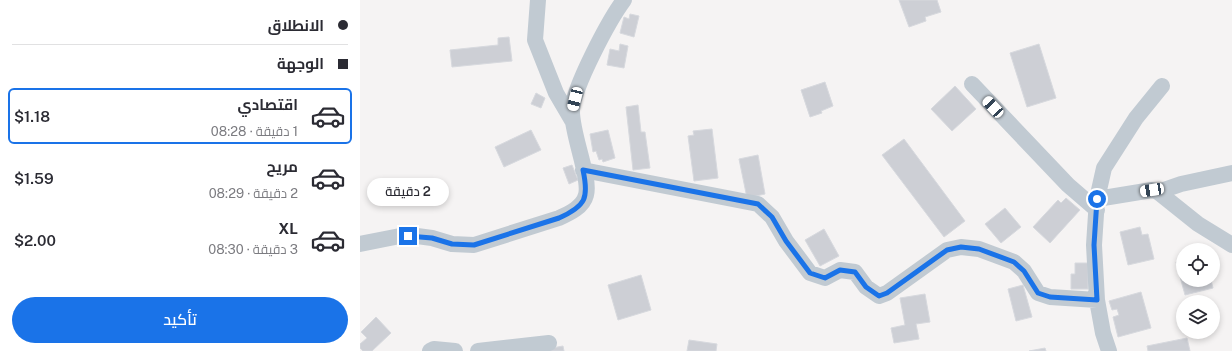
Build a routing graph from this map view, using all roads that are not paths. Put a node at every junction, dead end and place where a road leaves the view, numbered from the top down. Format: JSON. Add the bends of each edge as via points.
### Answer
{"nodes":[{"id":1,"x":538,"y":0,"type":"edge"},
{"id":2,"x":624,"y":0,"type":"edge"},
{"id":3,"x":972,"y":84,"type":"dead end"},
{"id":4,"x":1162,"y":86,"type":"dead end"},
{"id":5,"x":573,"y":122,"type":"junction"},
{"id":6,"x":583,"y":170,"type":"junction"},
{"id":7,"x":1232,"y":173,"type":"edge"},
{"id":8,"x":1158,"y":192,"type":"junction"},
{"id":9,"x":1097,"y":205,"type":"junction"},
{"id":10,"x":360,"y":244,"type":"edge"},
{"id":11,"x":1232,"y":245,"type":"edge"},
{"id":12,"x":1097,"y":300,"type":"junction"},
{"id":13,"x":549,"y":343,"type":"dead end"},
{"id":14,"x":430,"y":351,"type":"edge"},
{"id":15,"x":455,"y":351,"type":"edge"},
{"id":16,"x":478,"y":351,"type":"edge"},
{"id":17,"x":1109,"y":351,"type":"edge"}],
"edges":[{"from":1,"to":5,"type":"street","via":[[535,40],[556,93]]},
{"from":2,"to":5,"type":"street","via":[[614,14],[582,80],[572,110]]},
{"from":3,"to":9,"type":"street","via":[[1068,185]]},
{"from":4,"to":9,"type":"street","via":[[1136,118],[1104,168]]},
{"from":5,"to":6,"type":"street"},
{"from":6,"to":10,"type":"street","via":[[587,188],[584,199],[571,213],[559,218],[474,245],[452,244],[432,238],[411,236]]},
{"from":6,"to":12,"type":"street","via":[[758,204],[772,217],[810,273],[825,278],[840,270],[855,272],[866,287],[879,296],[947,250],[961,247],[979,249],[1014,262],[1024,271],[1038,293],[1050,297]]},
{"from":7,"to":8,"type":"street","via":[[1181,184]]},
{"from":8,"to":9,"type":"street","via":[[1152,190]]},
{"from":8,"to":11,"type":"street","via":[[1198,224]]},
{"from":9,"to":12,"type":"street","via":[[1094,245]]},
{"from":12,"to":17,"type":"street"},
{"from":13,"to":16,"type":"street"},
{"from":14,"to":15,"type":"street"}]}
